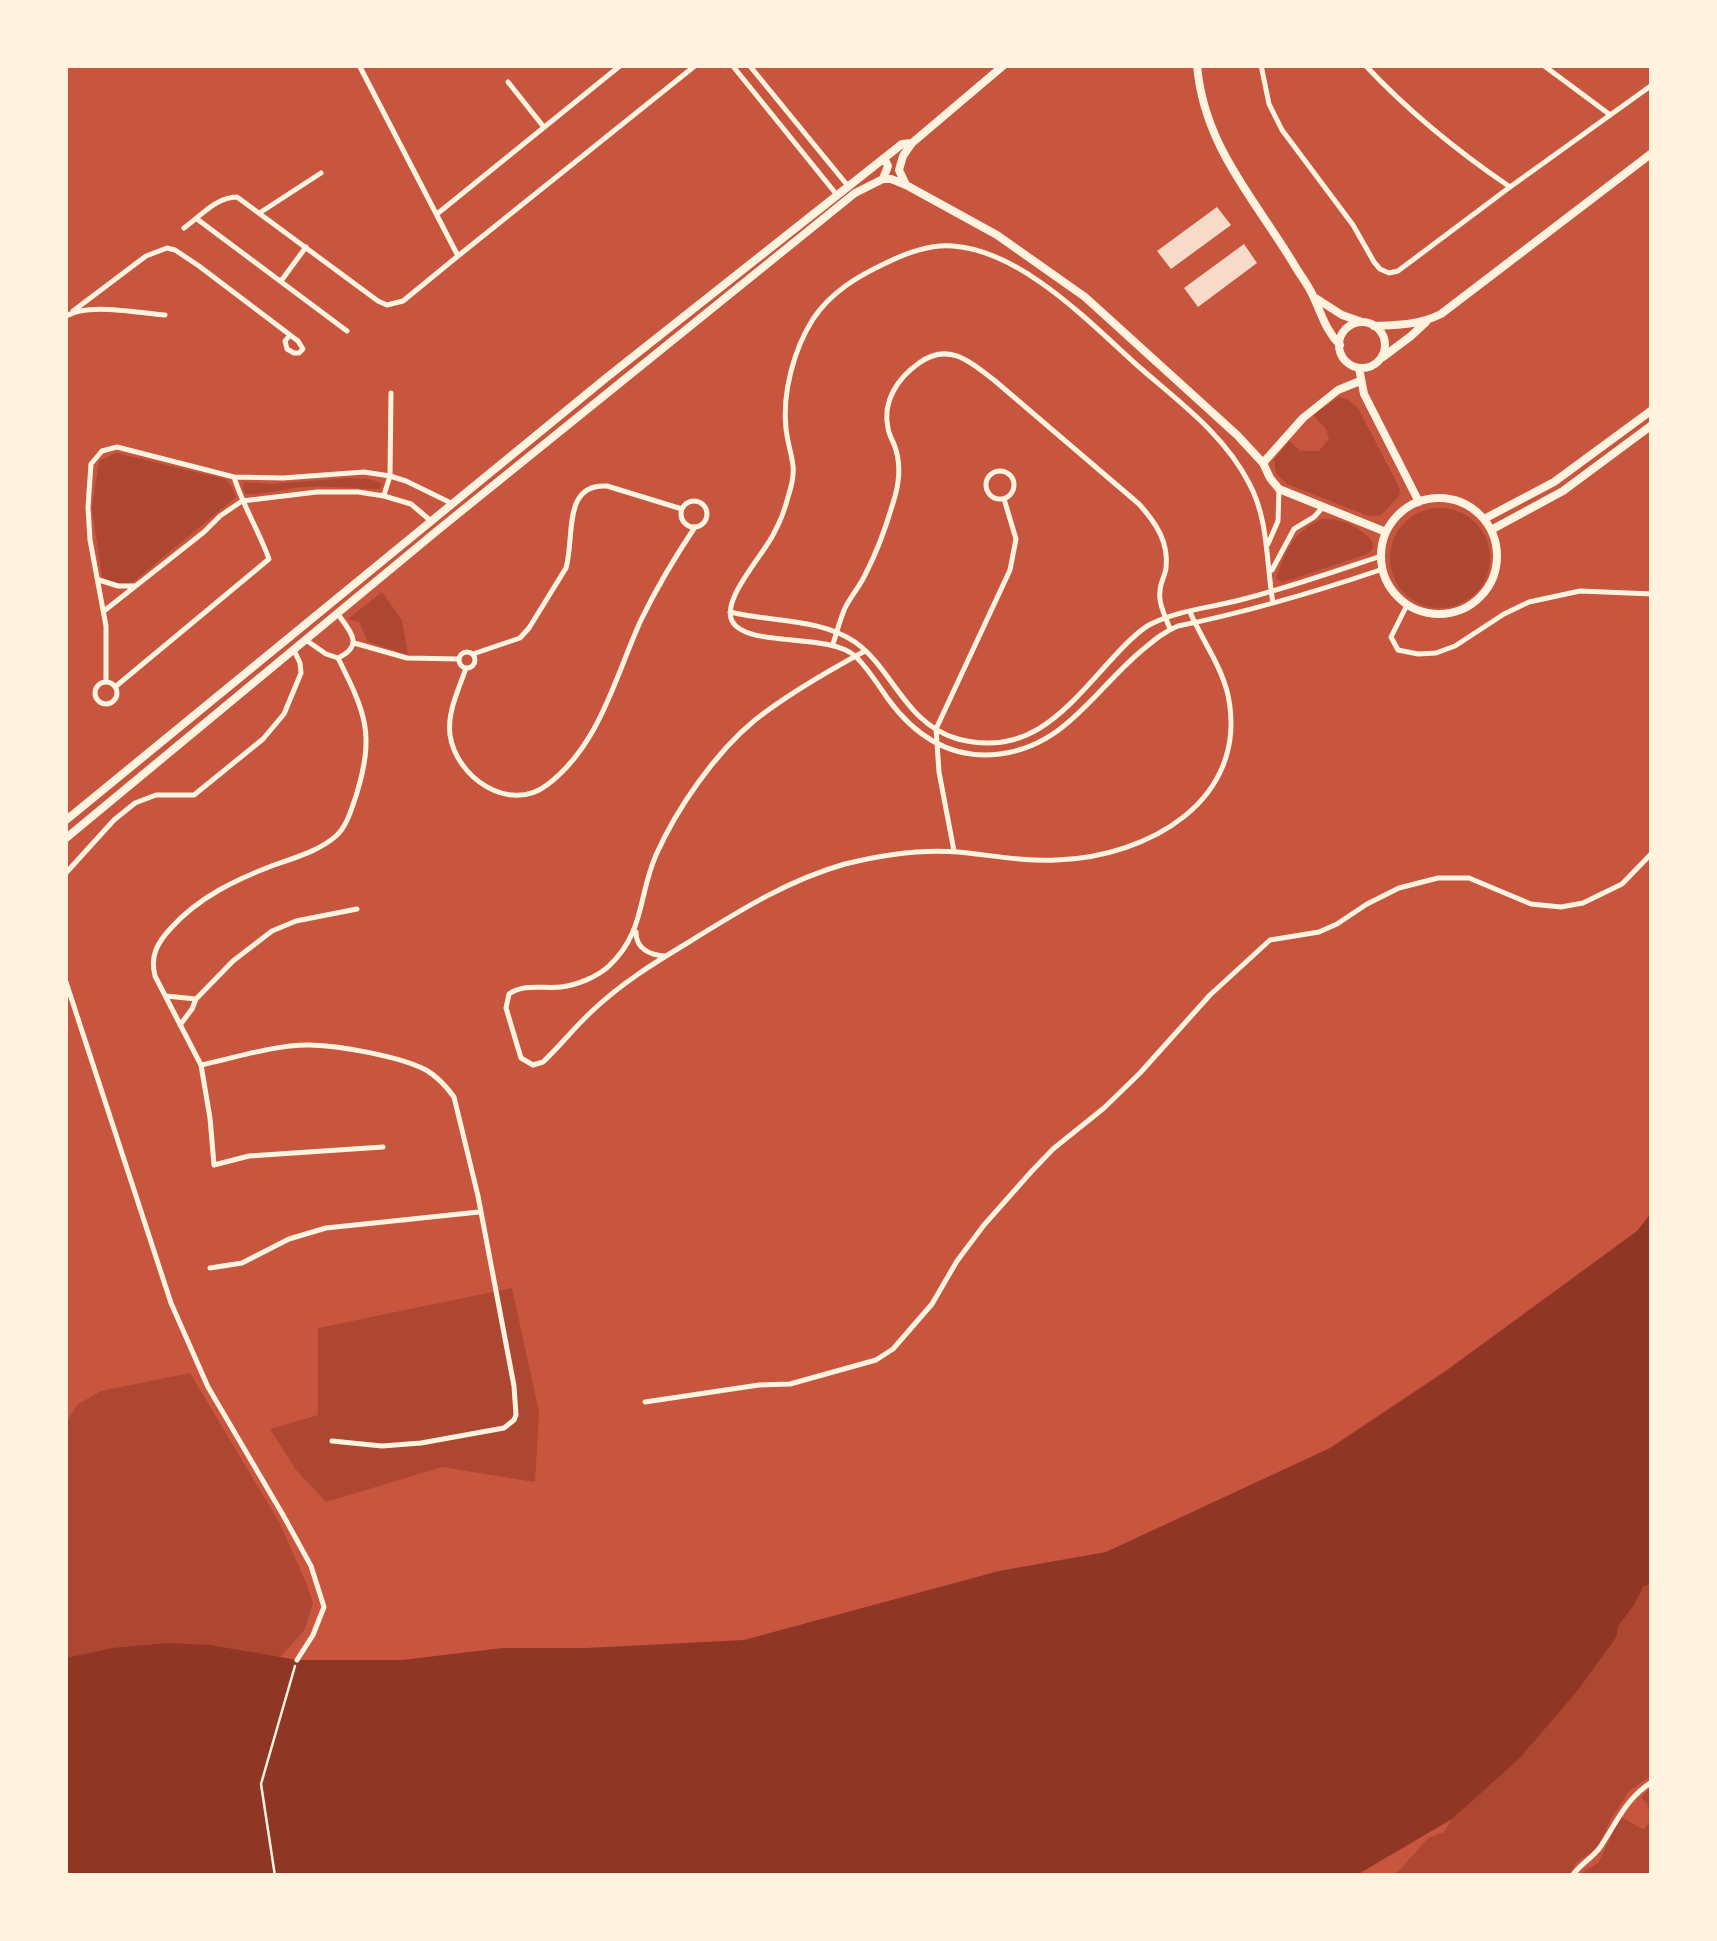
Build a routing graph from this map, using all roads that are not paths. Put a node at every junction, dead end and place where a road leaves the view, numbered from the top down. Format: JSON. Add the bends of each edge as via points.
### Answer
{"nodes":[{"id":1,"x":371,"y":65,"type":"edge"},
{"id":2,"x":603,"y":65,"type":"edge"},
{"id":3,"x":621,"y":65,"type":"edge"},
{"id":4,"x":696,"y":65,"type":"edge"},
{"id":5,"x":732,"y":65,"type":"edge"},
{"id":6,"x":749,"y":65,"type":"edge"},
{"id":7,"x":1004,"y":65,"type":"edge"},
{"id":8,"x":1197,"y":65,"type":"edge"},
{"id":9,"x":1261,"y":65,"type":"edge"},
{"id":10,"x":1366,"y":65,"type":"edge"},
{"id":11,"x":1543,"y":65,"type":"edge"},
{"id":12,"x":361,"y":68,"type":"edge"},
{"id":13,"x":610,"y":74,"type":"junction"},
{"id":14,"x":508,"y":82,"type":"dead end"},
{"id":15,"x":1652,"y":85,"type":"edge"},
{"id":16,"x":1610,"y":114,"type":"junction"},
{"id":17,"x":543,"y":126,"type":"junction"},
{"id":18,"x":912,"y":143,"type":"junction"},
{"id":19,"x":1652,"y":153,"type":"edge"},
{"id":20,"x":884,"y":158,"type":"junction"},
{"id":21,"x":321,"y":173,"type":"dead end"},
{"id":22,"x":883,"y":180,"type":"junction"},
{"id":23,"x":906,"y":185,"type":"junction"},
{"id":24,"x":848,"y":186,"type":"junction"},
{"id":25,"x":1510,"y":187,"type":"junction"},
{"id":26,"x":837,"y":195,"type":"junction"},
{"id":27,"x":261,"y":212,"type":"junction"},
{"id":28,"x":437,"y":214,"type":"junction"},
{"id":29,"x":198,"y":219,"type":"junction"},
{"id":30,"x":184,"y":228,"type":"dead end"},
{"id":31,"x":306,"y":247,"type":"junction"},
{"id":32,"x":458,"y":256,"type":"junction"},
{"id":33,"x":280,"y":282,"type":"junction"},
{"id":34,"x":1314,"y":297,"type":"junction"},
{"id":35,"x":73,"y":311,"type":"junction"},
{"id":36,"x":164,"y":315,"type":"dead end"},
{"id":37,"x":65,"y":317,"type":"edge"},
{"id":38,"x":1362,"y":322,"type":"junction"},
{"id":39,"x":1426,"y":322,"type":"junction"},
{"id":40,"x":1374,"y":326,"type":"junction"},
{"id":41,"x":347,"y":331,"type":"dead end"},
{"id":42,"x":290,"y":335,"type":"dead end"},
{"id":43,"x":1340,"y":345,"type":"junction"},
{"id":44,"x":1381,"y":358,"type":"junction"},
{"id":45,"x":1359,"y":368,"type":"junction"},
{"id":46,"x":1360,"y":381,"type":"junction"},
{"id":47,"x":391,"y":394,"type":"dead end"},
{"id":48,"x":1652,"y":410,"type":"edge"},
{"id":49,"x":1652,"y":425,"type":"edge"},
{"id":50,"x":1263,"y":463,"type":"junction"},
{"id":51,"x":390,"y":476,"type":"junction"},
{"id":52,"x":234,"y":478,"type":"junction"},
{"id":53,"x":1279,"y":489,"type":"junction"},
{"id":54,"x":384,"y":496,"type":"junction"},
{"id":55,"x":1004,"y":499,"type":"junction"},
{"id":56,"x":242,"y":502,"type":"junction"},
{"id":57,"x":1420,"y":502,"type":"junction"},
{"id":58,"x":452,"y":504,"type":"junction"},
{"id":59,"x":1323,"y":507,"type":"junction"},
{"id":60,"x":682,"y":509,"type":"junction"},
{"id":61,"x":1484,"y":519,"type":"junction"},
{"id":62,"x":431,"y":521,"type":"junction"},
{"id":63,"x":694,"y":527,"type":"junction"},
{"id":64,"x":438,"y":530,"type":"junction"},
{"id":65,"x":1491,"y":530,"type":"junction"},
{"id":66,"x":1386,"y":532,"type":"junction"},
{"id":67,"x":1266,"y":546,"type":"junction"},
{"id":68,"x":1381,"y":556,"type":"junction"},
{"id":69,"x":1383,"y":570,"type":"junction"},
{"id":70,"x":1270,"y":573,"type":"junction"},
{"id":71,"x":98,"y":580,"type":"junction"},
{"id":72,"x":136,"y":586,"type":"junction"},
{"id":73,"x":1271,"y":590,"type":"junction"},
{"id":74,"x":1652,"y":594,"type":"edge"},
{"id":75,"x":1274,"y":603,"type":"junction"},
{"id":76,"x":1408,"y":605,"type":"junction"},
{"id":77,"x":104,"y":611,"type":"junction"},
{"id":78,"x":730,"y":612,"type":"junction"},
{"id":79,"x":1190,"y":612,"type":"junction"},
{"id":80,"x":338,"y":614,"type":"junction"},
{"id":81,"x":1166,"y":618,"type":"junction"},
{"id":82,"x":1194,"y":623,"type":"junction"},
{"id":83,"x":1170,"y":629,"type":"junction"},
{"id":84,"x":837,"y":632,"type":"junction"},
{"id":85,"x":306,"y":640,"type":"junction"},
{"id":86,"x":354,"y":643,"type":"junction"},
{"id":87,"x":834,"y":644,"type":"junction"},
{"id":88,"x":294,"y":650,"type":"junction"},
{"id":89,"x":865,"y":651,"type":"junction"},
{"id":90,"x":473,"y":654,"type":"junction"},
{"id":91,"x":856,"y":656,"type":"junction"},
{"id":92,"x":338,"y":658,"type":"junction"},
{"id":93,"x":458,"y":659,"type":"junction"},
{"id":94,"x":466,"y":668,"type":"junction"},
{"id":95,"x":106,"y":682,"type":"junction"},
{"id":96,"x":115,"y":687,"type":"junction"},
{"id":97,"x":936,"y":729,"type":"junction"},
{"id":98,"x":936,"y":744,"type":"junction"},
{"id":99,"x":65,"y":821,"type":"edge"},
{"id":100,"x":65,"y":839,"type":"edge"},
{"id":101,"x":954,"y":852,"type":"junction"},
{"id":102,"x":1652,"y":852,"type":"edge"},
{"id":103,"x":65,"y":874,"type":"edge"},
{"id":104,"x":358,"y":910,"type":"dead end"},
{"id":105,"x":636,"y":929,"type":"junction"},
{"id":106,"x":665,"y":956,"type":"junction"},
{"id":107,"x":65,"y":979,"type":"edge"},
{"id":108,"x":166,"y":996,"type":"junction"},
{"id":109,"x":196,"y":999,"type":"junction"},
{"id":110,"x":180,"y":1025,"type":"junction"},
{"id":111,"x":202,"y":1065,"type":"junction"},
{"id":112,"x":383,"y":1147,"type":"dead end"},
{"id":113,"x":480,"y":1212,"type":"junction"},
{"id":114,"x":210,"y":1268,"type":"dead end"},
{"id":115,"x":646,"y":1402,"type":"dead end"},
{"id":116,"x":332,"y":1441,"type":"dead end"},
{"id":117,"x":296,"y":1660,"type":"road end"},
{"id":118,"x":1652,"y":1782,"type":"edge"},
{"id":119,"x":1572,"y":1876,"type":"edge"}],
"edges":[{"from":1,"to":12,"type":"street"},
{"from":2,"to":13,"type":"street"},
{"from":3,"to":13,"type":"street"},
{"from":4,"to":32,"type":"street"},
{"from":5,"to":26,"type":"street"},
{"from":6,"to":24,"type":"street"},
{"from":7,"to":18,"type":"main road"},
{"from":8,"to":34,"type":"main road","via":[[1224,157]]},
{"from":9,"to":25,"type":"street","via":[[1282,130],[1380,269],[1398,271]]},
{"from":10,"to":25,"type":"street","via":[[1426,125]]},
{"from":11,"to":16,"type":"street"},
{"from":12,"to":28,"type":"street"},
{"from":13,"to":17,"type":"street"},
{"from":14,"to":17,"type":"street"},
{"from":15,"to":16,"type":"street"},
{"from":16,"to":25,"type":"street"},
{"from":17,"to":28,"type":"street"},
{"from":18,"to":20,"type":"main road"},
{"from":18,"to":23,"type":"main road","via":[[899,170]]},
{"from":19,"to":39,"type":"main road"},
{"from":20,"to":22,"type":"main road"},
{"from":20,"to":24,"type":"main road"},
{"from":21,"to":27,"type":"street"},
{"from":22,"to":23,"type":"main road"},
{"from":22,"to":64,"type":"main road","via":[[855,193]]},
{"from":23,"to":50,"type":"main road","via":[[997,235],[1085,296]]},
{"from":24,"to":26,"type":"main road"},
{"from":26,"to":58,"type":"main road"},
{"from":27,"to":29,"type":"street","via":[[228,197]]},
{"from":27,"to":31,"type":"street"},
{"from":28,"to":32,"type":"street"},
{"from":29,"to":30,"type":"street"},
{"from":29,"to":33,"type":"street"},
{"from":31,"to":32,"type":"street","via":[[387,305],[403,301]]},
{"from":31,"to":33,"type":"street"},
{"from":33,"to":41,"type":"street"},
{"from":34,"to":38,"type":"main road"},
{"from":34,"to":43,"type":"main road"},
{"from":35,"to":36,"type":"street"},
{"from":35,"to":37,"type":"street"},
{"from":35,"to":42,"type":"street","via":[[146,256],[167,248]]},
{"from":38,"to":40,"type":"main road"},
{"from":38,"to":43,"type":"main road","via":[[1346,329]]},
{"from":39,"to":40,"type":"main road"},
{"from":39,"to":44,"type":"main road"},
{"from":40,"to":44,"type":"main road","via":[[1383,337]]},
{"from":43,"to":45,"type":"main road","via":[[1344,359]]},
{"from":44,"to":45,"type":"main road"},
{"from":45,"to":46,"type":"main road"},
{"from":46,"to":50,"type":"main road","via":[[1303,418]]},
{"from":46,"to":57,"type":"main road"},
{"from":47,"to":51,"type":"street"},
{"from":48,"to":61,"type":"main road","via":[[1554,482]]},
{"from":49,"to":65,"type":"main road","via":[[1562,491]]},
{"from":50,"to":53,"type":"main road"},
{"from":51,"to":52,"type":"street"},
{"from":51,"to":54,"type":"street"},
{"from":51,"to":58,"type":"street"},
{"from":52,"to":56,"type":"street"},
{"from":52,"to":71,"type":"street","via":[[117,447],[102,450],[92,464],[88,507]]},
{"from":53,"to":59,"type":"main road"},
{"from":53,"to":67,"type":"street","via":[[1278,521]]},
{"from":54,"to":56,"type":"street","via":[[316,492]]},
{"from":54,"to":62,"type":"street","via":[[411,504]]},
{"from":55,"to":55,"type":"street","via":[[1012,478],[996,472],[986,480],[987,492]]},
{"from":55,"to":97,"type":"street","via":[[1016,539],[1010,570]]},
{"from":56,"to":72,"type":"street"},
{"from":56,"to":96,"type":"street","via":[[270,559]]},
{"from":57,"to":61,"type":"main road","via":[[1461,503]]},
{"from":57,"to":66,"type":"main road"},
{"from":58,"to":62,"type":"main road"},
{"from":59,"to":66,"type":"main road"},
{"from":59,"to":70,"type":"street","via":[[1294,529]]},
{"from":60,"to":63,"type":"street"},
{"from":60,"to":63,"type":"street","via":[[692,501],[704,505],[705,521]]},
{"from":60,"to":90,"type":"street","via":[[607,486],[586,488],[575,504],[566,568],[529,628],[520,638]]},
{"from":61,"to":65,"type":"main road"},
{"from":62,"to":64,"type":"main road"},
{"from":62,"to":99,"type":"main road"},
{"from":63,"to":94,"type":"street","via":[[660,581],[589,738],[539,790],[516,796],[490,789],[455,752],[450,720]]},
{"from":64,"to":80,"type":"main road"},
{"from":65,"to":76,"type":"main road","via":[[1493,579],[1472,605],[1440,614]]},
{"from":66,"to":68,"type":"main road"},
{"from":67,"to":70,"type":"street"},
{"from":67,"to":78,"type":"street","via":[[1250,483],[1224,446],[1062,300],[978,251],[923,249],[865,272],[813,319],[794,363],[786,406],[795,472],[788,497]]},
{"from":68,"to":69,"type":"main road"},
{"from":68,"to":73,"type":"street"},
{"from":69,"to":75,"type":"street"},
{"from":69,"to":76,"type":"main road"},
{"from":70,"to":73,"type":"street"},
{"from":71,"to":72,"type":"street"},
{"from":71,"to":77,"type":"street"},
{"from":72,"to":77,"type":"street"},
{"from":73,"to":75,"type":"street"},
{"from":73,"to":79,"type":"street"},
{"from":74,"to":76,"type":"street","via":[[1580,591],[1529,602],[1455,646],[1418,654],[1398,650],[1391,637]]},
{"from":75,"to":82,"type":"street"},
{"from":77,"to":95,"type":"street"},
{"from":78,"to":84,"type":"street"},
{"from":78,"to":87,"type":"street","via":[[746,632]]},
{"from":79,"to":81,"type":"street"},
{"from":79,"to":82,"type":"street"},
{"from":80,"to":85,"type":"main road"},
{"from":80,"to":86,"type":"street"},
{"from":81,"to":83,"type":"street"},
{"from":81,"to":84,"type":"street","via":[[1159,594],[1166,551],[1153,519],[994,380],[944,352],[907,372],[888,400],[898,482],[880,542]]},
{"from":81,"to":97,"type":"street","via":[[1140,632],[1038,731],[980,742]]},
{"from":82,"to":83,"type":"street"},
{"from":82,"to":101,"type":"street","via":[[1222,675],[1230,718],[1220,773],[1194,810],[1145,842],[1109,854],[1040,860]]},
{"from":83,"to":98,"type":"street","via":[[1065,727],[1036,744],[982,755]]},
{"from":84,"to":87,"type":"street"},
{"from":84,"to":89,"type":"street"},
{"from":85,"to":88,"type":"main road"},
{"from":85,"to":92,"type":"street"},
{"from":86,"to":92,"type":"street"},
{"from":86,"to":93,"type":"street","via":[[413,660]]},
{"from":87,"to":91,"type":"street"},
{"from":88,"to":100,"type":"main road"},
{"from":88,"to":103,"type":"street","via":[[301,673],[284,714],[262,739],[194,796],[156,795],[135,803]]},
{"from":89,"to":91,"type":"street"},
{"from":89,"to":97,"type":"street","via":[[900,698]]},
{"from":90,"to":93,"type":"street"},
{"from":90,"to":94,"type":"street","via":[[474,664]]},
{"from":91,"to":98,"type":"street","via":[[897,710]]},
{"from":91,"to":105,"type":"street","via":[[756,720],[706,774],[654,860]]},
{"from":92,"to":108,"type":"street","via":[[368,740],[344,828],[324,845],[228,884],[190,909],[155,949],[152,963]]},
{"from":93,"to":94,"type":"street"},
{"from":95,"to":96,"type":"street"},
{"from":95,"to":96,"type":"street","via":[[95,690],[100,703],[114,701]]},
{"from":97,"to":98,"type":"street"},
{"from":98,"to":101,"type":"street"},
{"from":101,"to":106,"type":"street","via":[[888,855],[794,882]]},
{"from":102,"to":115,"type":"street","via":[[1622,884],[1583,903],[1532,904],[1469,878],[1438,878],[1399,888],[1319,932],[1270,940],[1140,1074],[1052,1149],[984,1225],[932,1304],[893,1348],[876,1360],[790,1384]]},
{"from":104,"to":109,"type":"street","via":[[272,931]]},
{"from":105,"to":106,"type":"street","via":[[641,946]]},
{"from":105,"to":106,"type":"street","via":[[598,974],[509,994],[506,1008],[522,1058],[543,1062],[591,1012]]},
{"from":107,"to":117,"type":"street","via":[[171,1302],[208,1387],[311,1566],[324,1607]]},
{"from":108,"to":109,"type":"street"},
{"from":108,"to":110,"type":"street"},
{"from":109,"to":110,"type":"street"},
{"from":110,"to":111,"type":"street"},
{"from":111,"to":112,"type":"street","via":[[214,1165],[249,1156]]},
{"from":111,"to":113,"type":"street","via":[[308,1044],[425,1070],[454,1097]]},
{"from":113,"to":114,"type":"street","via":[[326,1228],[242,1263]]},
{"from":113,"to":116,"type":"street","via":[[514,1386],[514,1420],[504,1428],[421,1443]]},
{"from":118,"to":119,"type":"street"}]}
